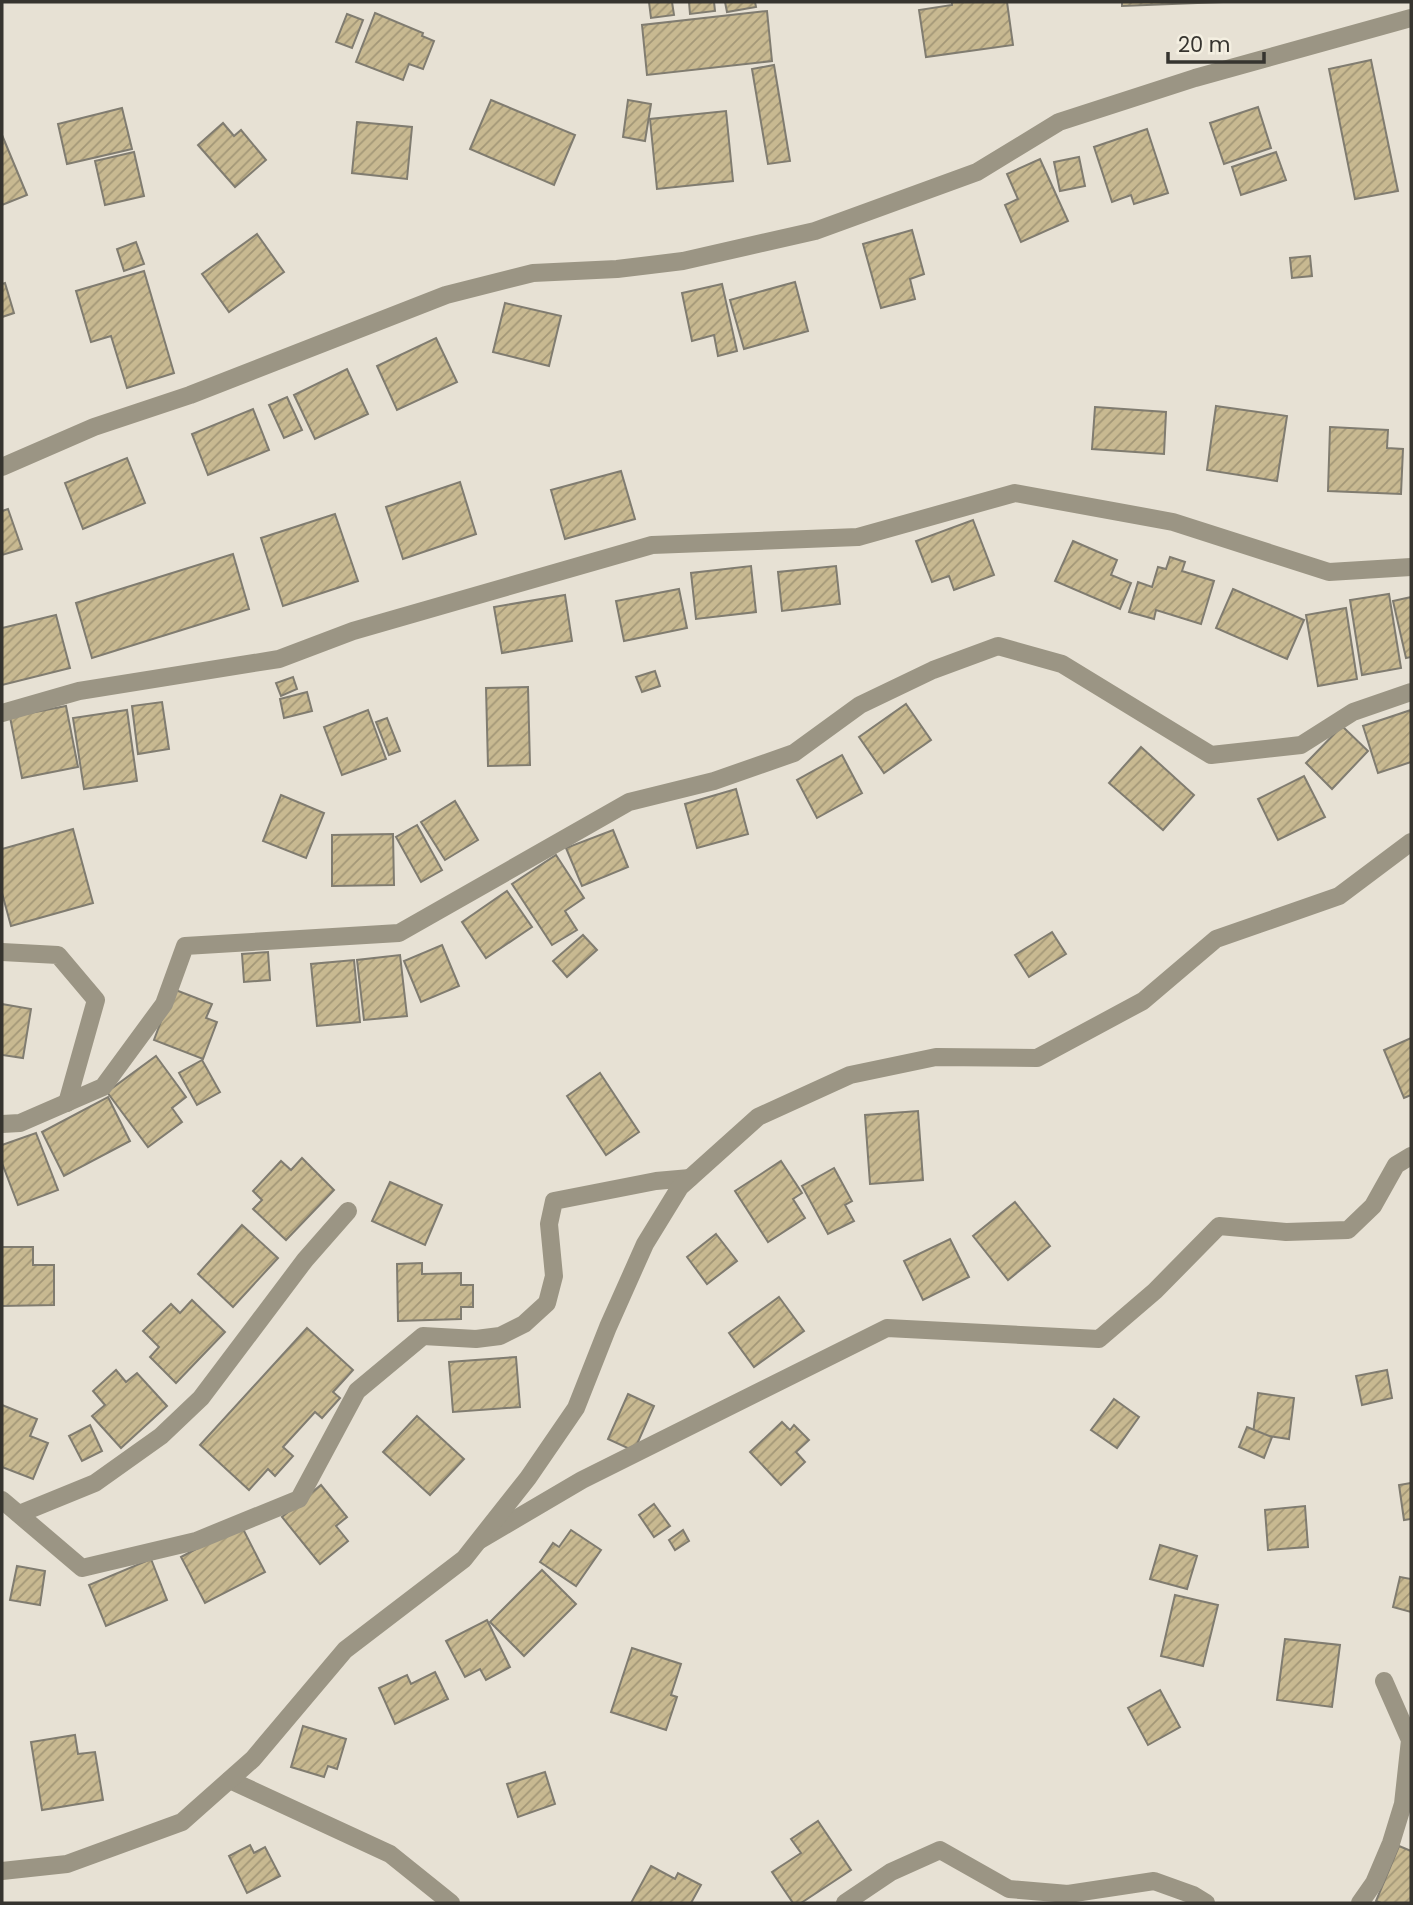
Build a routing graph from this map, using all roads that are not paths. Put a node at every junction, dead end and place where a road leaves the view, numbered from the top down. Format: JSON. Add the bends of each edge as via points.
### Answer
{"nodes":[{"id":1,"x":1411,"y":18,"type":"edge"},
{"id":2,"x":2,"y":467,"type":"edge"},
{"id":3,"x":1411,"y":567,"type":"edge"},
{"id":4,"x":1411,"y":692,"type":"edge"},
{"id":5,"x":2,"y":713,"type":"edge"},
{"id":6,"x":1411,"y":842,"type":"edge"},
{"id":7,"x":2,"y":952,"type":"edge"},
{"id":8,"x":67,"y":1103,"type":"junction"},
{"id":9,"x":2,"y":1124,"type":"edge"},
{"id":10,"x":1411,"y":1156,"type":"edge"},
{"id":11,"x":690,"y":1178,"type":"junction"},
{"id":12,"x":348,"y":1212,"type":"dead end"},
{"id":13,"x":2,"y":1500,"type":"edge"},
{"id":14,"x":19,"y":1514,"type":"junction"},
{"id":15,"x":477,"y":1542,"type":"junction"},
{"id":16,"x":1384,"y":1681,"type":"dead end"},
{"id":17,"x":230,"y":1780,"type":"junction"},
{"id":18,"x":2,"y":1871,"type":"edge"},
{"id":19,"x":451,"y":1903,"type":"edge"},
{"id":20,"x":845,"y":1903,"type":"edge"},
{"id":21,"x":1206,"y":1903,"type":"edge"},
{"id":22,"x":1360,"y":1903,"type":"edge"}],
"edges":[{"from":1,"to":2,"type":"street","via":[[1195,78],[1059,122],[976,172],[815,231],[683,261],[533,273],[446,295],[190,396],[94,427]]},
{"from":3,"to":5,"type":"street","via":[[1329,572],[1173,522],[1016,493],[858,537],[652,545],[353,631],[279,659],[79,691]]},
{"from":4,"to":8,"type":"street","via":[[1353,712],[1301,745],[1210,755],[1062,664],[998,646],[860,705],[794,753],[714,781],[629,803],[399,933],[184,946],[164,1004],[103,1087]]},
{"from":6,"to":11,"type":"street","via":[[1339,896],[1216,939],[1143,1001],[1037,1058],[936,1057],[850,1075],[758,1117]]},
{"from":7,"to":8,"type":"street","via":[[58,955],[96,1000]]},
{"from":8,"to":9,"type":"street","via":[[20,1124]]},
{"from":10,"to":15,"type":"street","via":[[1396,1165],[1373,1206],[1348,1230],[1286,1233],[1219,1226],[1099,1339],[887,1328],[582,1480]]},
{"from":11,"to":14,"type":"street","via":[[554,1201],[549,1224],[554,1276],[547,1303],[524,1324],[500,1336],[423,1336],[357,1391],[299,1499],[196,1541],[82,1568]]},
{"from":11,"to":15,"type":"street","via":[[645,1244],[576,1408]]},
{"from":12,"to":14,"type":"street","via":[[305,1260],[201,1398],[161,1436],[95,1483]]},
{"from":13,"to":14,"type":"street"},
{"from":15,"to":17,"type":"street","via":[[464,1559],[345,1650]]},
{"from":16,"to":22,"type":"street","via":[[1410,1740],[1403,1804],[1374,1884]]},
{"from":17,"to":18,"type":"street","via":[[183,1822],[67,1864]]},
{"from":17,"to":19,"type":"street","via":[[390,1854]]},
{"from":20,"to":21,"type":"street","via":[[891,1871],[940,1850],[1009,1889],[1068,1894],[1154,1881]]}]}
